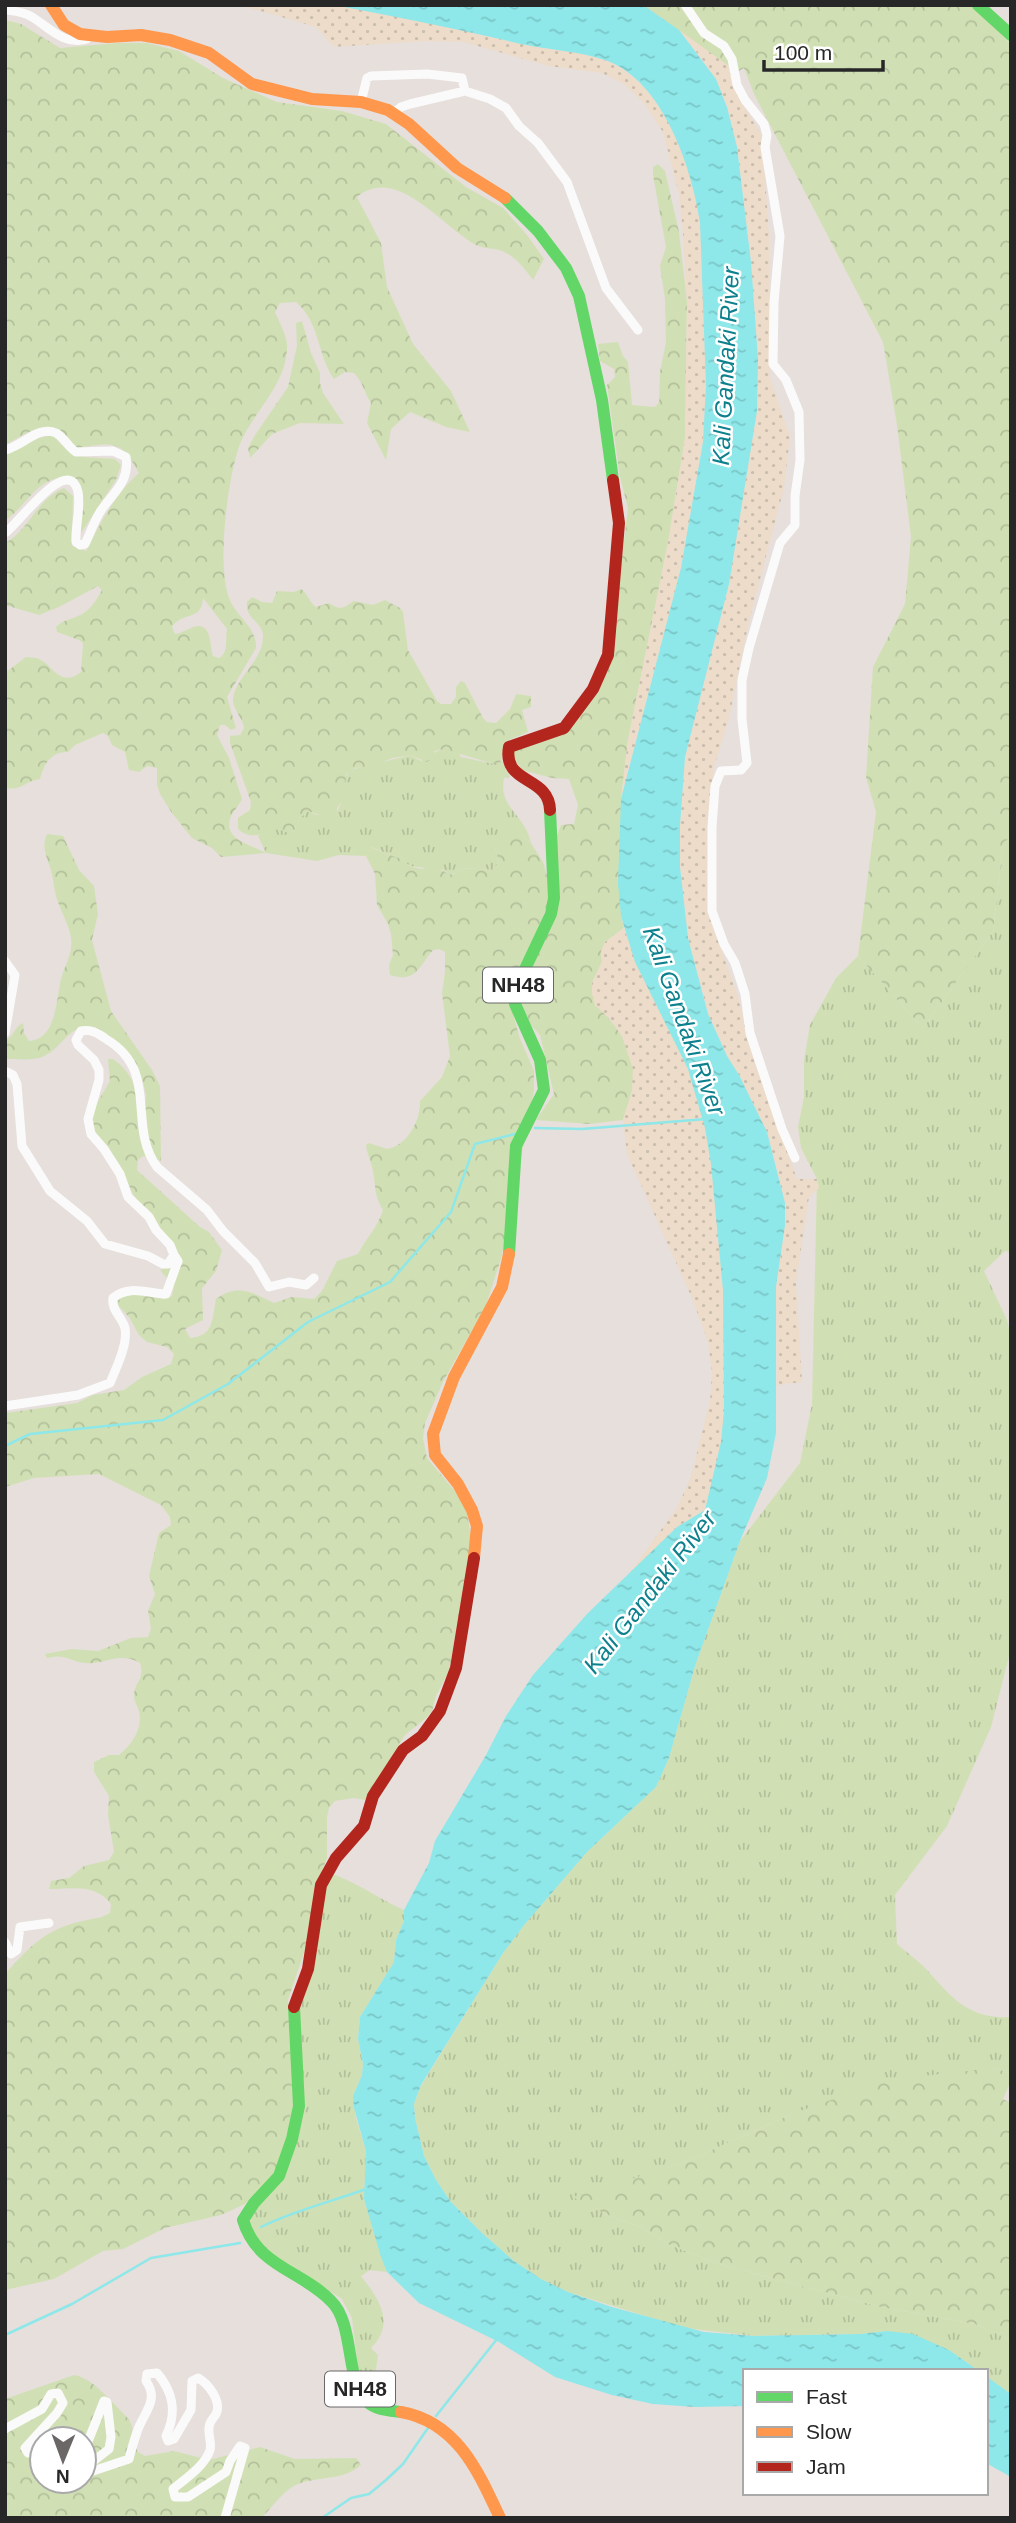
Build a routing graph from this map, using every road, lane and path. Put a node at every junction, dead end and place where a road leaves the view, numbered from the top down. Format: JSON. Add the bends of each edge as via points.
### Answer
{"nodes":[{"id":1,"x":51,"y":5,"type":"edge"},
{"id":2,"x":685,"y":5,"type":"edge"},
{"id":3,"x":978,"y":5,"type":"edge"},
{"id":4,"x":5,"y":9,"type":"edge"},
{"id":5,"x":94,"y":34,"type":"junction"},
{"id":6,"x":1011,"y":35,"type":"edge"},
{"id":7,"x":465,"y":91,"type":"junction"},
{"id":8,"x":361,"y":102,"type":"junction"},
{"id":9,"x":394,"y":113,"type":"junction"},
{"id":10,"x":638,"y":330,"type":"dead end"},
{"id":11,"x":5,"y":450,"type":"edge"},
{"id":12,"x":5,"y":533,"type":"edge"},
{"id":13,"x":5,"y":961,"type":"edge"},
{"id":14,"x":5,"y":1033,"type":"edge"},
{"id":15,"x":5,"y":1071,"type":"edge"},
{"id":16,"x":795,"y":1158,"type":"dead end"},
{"id":17,"x":174,"y":1255,"type":"junction"},
{"id":18,"x":314,"y":1278,"type":"dead end"},
{"id":19,"x":5,"y":1406,"type":"edge"},
{"id":20,"x":49,"y":1923,"type":"dead end"},
{"id":21,"x":5,"y":1942,"type":"edge"},
{"id":22,"x":46,"y":2425,"type":"edge"},
{"id":23,"x":96,"y":2425,"type":"edge"},
{"id":24,"x":5,"y":2429,"type":"edge"},
{"id":25,"x":98,"y":2457,"type":"edge"},
{"id":26,"x":98,"y":2469,"type":"edge"},
{"id":27,"x":225,"y":2518,"type":"edge"},
{"id":28,"x":500,"y":2518,"type":"edge"}],
"edges":[{"from":1,"to":5,"type":"main road","number":"NH48","via":[[64,24],[80,34]]},
{"from":2,"to":16,"type":"street","via":[[704,33],[732,59],[737,85],[764,124],[780,236],[773,363],[786,380],[799,412],[795,525],[780,543],[742,680],[747,763],[741,770],[721,771],[715,786],[712,827],[712,911],[746,994],[754,1044]]},
{"from":3,"to":6,"type":"main road"},
{"from":4,"to":5,"type":"street","via":[[29,14],[64,38],[80,41]]},
{"from":5,"to":8,"type":"main road","number":"NH48","via":[[170,40],[209,53],[252,84],[312,99]]},
{"from":7,"to":8,"type":"street","via":[[458,76],[371,76]]},
{"from":7,"to":9,"type":"street","via":[[410,104]]},
{"from":7,"to":10,"type":"street","via":[[506,108],[555,164],[572,195],[606,288]]},
{"from":8,"to":9,"type":"main road","number":"NH48"},
{"from":9,"to":28,"type":"main road","number":"NH48","via":[[457,167],[508,200],[566,268],[585,316],[619,523],[603,671],[564,728],[509,747],[506,755],[516,773],[546,791],[552,816],[552,906],[515,996],[544,1083],[516,1146],[502,1286],[453,1377],[433,1434],[435,1455],[458,1484],[477,1526],[456,1668],[431,1726],[403,1750],[373,1796],[364,1826],[336,1858],[321,1885],[308,1969],[294,2006],[299,2083],[295,2125],[279,2176],[243,2220],[246,2233],[272,2261],[342,2313],[366,2402],[433,2421],[452,2435],[473,2462]]},
{"from":11,"to":12,"type":"street","via":[[47,430],[61,436],[76,452],[113,451],[127,457],[120,488],[101,509],[85,544],[76,542],[78,497],[70,481],[50,486]]},
{"from":13,"to":14,"type":"street","via":[[15,978]]},
{"from":15,"to":17,"type":"street","via":[[18,1084],[22,1146],[50,1191],[109,1247],[163,1264],[169,1264]]},
{"from":17,"to":18,"type":"street","via":[[149,1217],[128,1197],[120,1174],[91,1134],[88,1119],[99,1070],[91,1055],[78,1045],[81,1031],[97,1033],[126,1056],[139,1079],[141,1124],[152,1160],[245,1251],[265,1283],[269,1287],[289,1282],[303,1285]]},
{"from":17,"to":19,"type":"street","via":[[178,1261],[166,1294],[142,1290],[113,1298],[125,1332],[110,1383],[78,1395]]},
{"from":20,"to":21,"type":"street","via":[[20,1927],[17,1950],[11,1954]]},
{"from":22,"to":24,"type":"street","via":[[63,2403],[58,2393],[51,2394],[42,2409]]},
{"from":23,"to":25,"type":"street","via":[[107,2402],[111,2437],[108,2449]]},
{"from":26,"to":27,"type":"street","via":[[129,2459],[137,2429],[151,2403],[148,2374],[157,2373],[173,2402],[168,2441],[174,2439],[191,2410],[192,2381],[198,2378],[217,2402],[208,2429],[211,2449],[173,2489],[175,2497],[200,2491],[226,2472],[240,2446],[245,2448]]}]}
